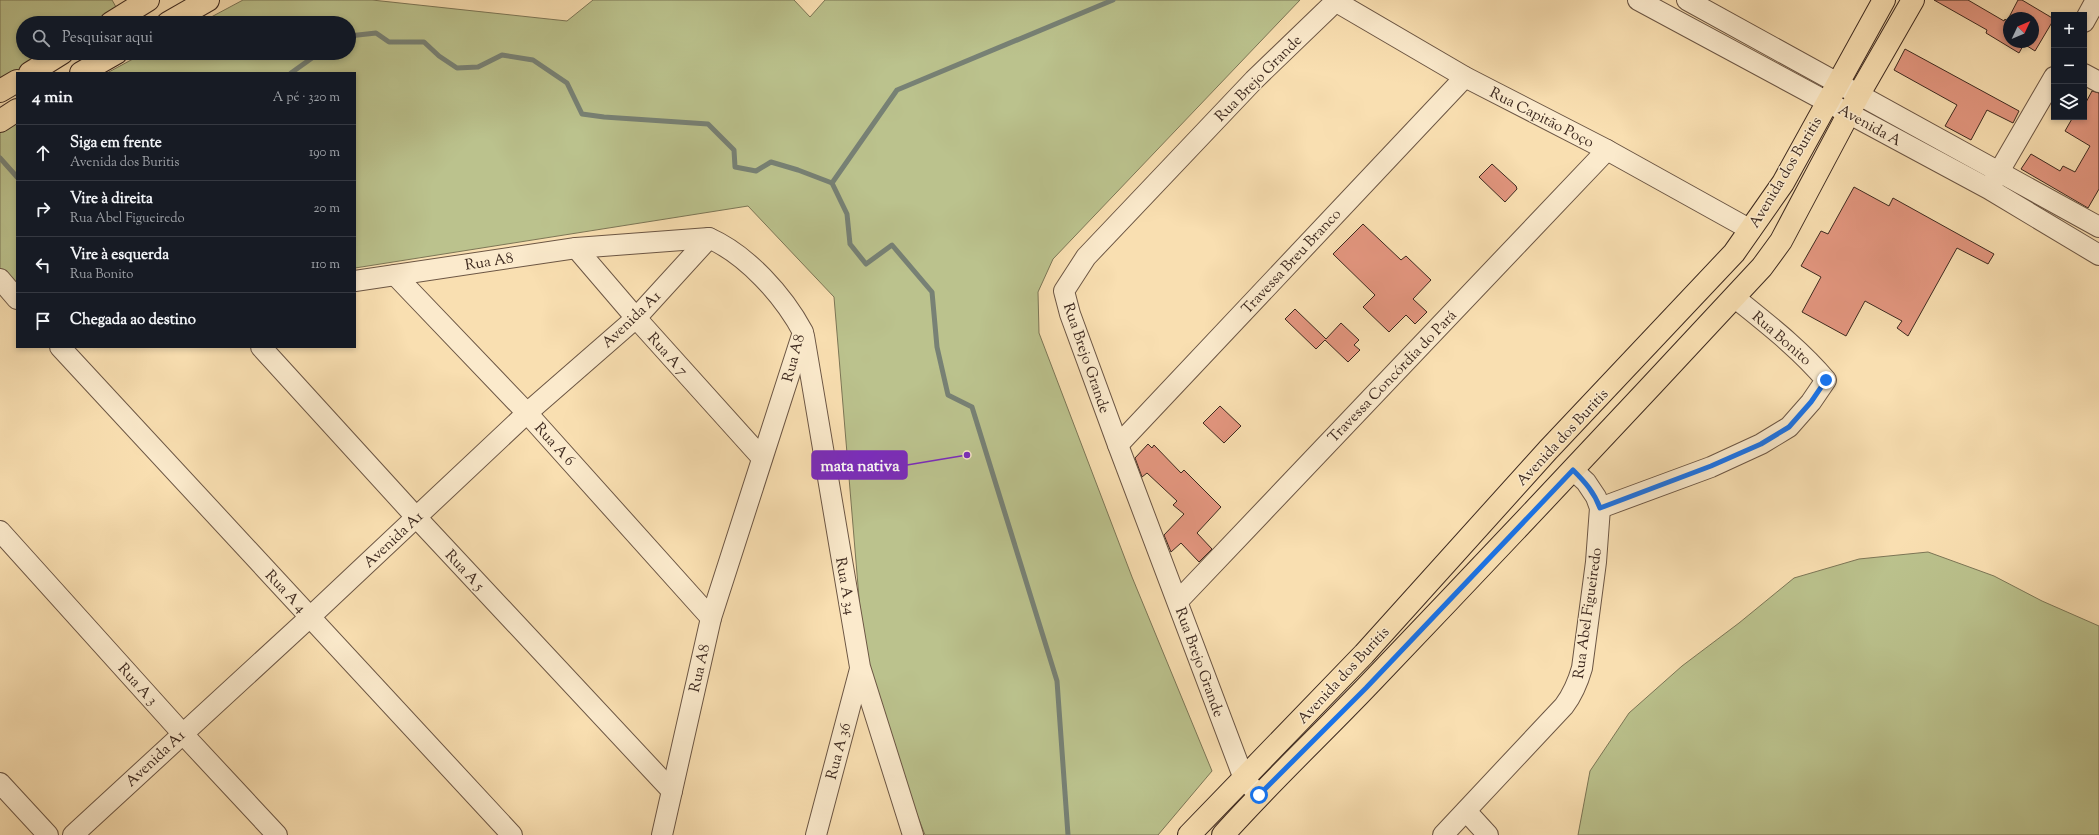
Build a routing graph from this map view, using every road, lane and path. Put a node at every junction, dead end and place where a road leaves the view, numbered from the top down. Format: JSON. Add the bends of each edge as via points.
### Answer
{"nodes":[{"id":1,"x":208,"y":0,"type":"edge"},
{"id":2,"x":1336,"y":0,"type":"edge"},
{"id":3,"x":1638,"y":0,"type":"edge"},
{"id":4,"x":1884,"y":0,"type":"edge"},
{"id":5,"x":1913,"y":0,"type":"edge"},
{"id":6,"x":2096,"y":0,"type":"edge"},
{"id":7,"x":1692,"y":1,"type":"edge"},
{"id":8,"x":136,"y":3,"type":"edge"},
{"id":9,"x":120,"y":16,"type":"edge"},
{"id":10,"x":180,"y":16,"type":"edge"},
{"id":11,"x":2087,"y":16,"type":"edge"},
{"id":12,"x":1683,"y":24,"type":"junction"},
{"id":13,"x":51,"y":60,"type":"edge"},
{"id":14,"x":104,"y":60,"type":"edge"},
{"id":15,"x":32,"y":72,"type":"edge"},
{"id":16,"x":83,"y":72,"type":"edge"},
{"id":17,"x":2087,"y":76,"type":"edge"},
{"id":18,"x":1465,"y":77,"type":"junction"},
{"id":19,"x":1837,"y":81,"type":"junction"},
{"id":20,"x":16,"y":82,"type":"edge"},
{"id":21,"x":2051,"y":82,"type":"edge"},
{"id":22,"x":2099,"y":82,"type":"edge"},
{"id":23,"x":0,"y":91,"type":"edge"},
{"id":24,"x":1859,"y":94,"type":"junction"},
{"id":25,"x":1827,"y":101,"type":"junction"},
{"id":26,"x":16,"y":111,"type":"edge"},
{"id":27,"x":1849,"y":114,"type":"junction"},
{"id":28,"x":0,"y":121,"type":"edge"},
{"id":29,"x":1607,"y":150,"type":"junction"},
{"id":30,"x":1999,"y":172,"type":"junction"},
{"id":31,"x":1989,"y":189,"type":"junction"},
{"id":32,"x":2099,"y":227,"type":"edge"},
{"id":33,"x":1751,"y":230,"type":"junction"},
{"id":34,"x":709,"y":238,"type":"junction"},
{"id":35,"x":576,"y":248,"type":"junction"},
{"id":36,"x":2099,"y":255,"type":"edge"},
{"id":37,"x":395,"y":275,"type":"junction"},
{"id":38,"x":0,"y":279,"type":"edge"},
{"id":39,"x":356,"y":281,"type":"edge"},
{"id":40,"x":1734,"y":297,"type":"junction"},
{"id":41,"x":16,"y":298,"type":"edge"},
{"id":42,"x":636,"y":318,"type":"junction"},
{"id":43,"x":803,"y":332,"type":"junction"},
{"id":44,"x":61,"y":348,"type":"edge"},
{"id":45,"x":262,"y":348,"type":"edge"},
{"id":46,"x":527,"y":413,"type":"junction"},
{"id":47,"x":1118,"y":445,"type":"junction"},
{"id":48,"x":762,"y":458,"type":"junction"},
{"id":49,"x":1573,"y":470,"type":"junction"},
{"id":50,"x":1600,"y":508,"type":"junction"},
{"id":51,"x":416,"y":517,"type":"junction"},
{"id":52,"x":0,"y":531,"type":"edge"},
{"id":53,"x":1178,"y":601,"type":"junction"},
{"id":54,"x":310,"y":617,"type":"junction"},
{"id":55,"x":710,"y":618,"type":"junction"},
{"id":56,"x":860,"y":667,"type":"junction"},
{"id":57,"x":182,"y":733,"type":"junction"},
{"id":58,"x":1244,"y":779,"type":"junction"},
{"id":59,"x":0,"y":783,"type":"edge"},
{"id":60,"x":672,"y":791,"type":"junction"},
{"id":61,"x":1259,"y":795,"type":"junction"},
{"id":62,"x":1466,"y":811,"type":"junction"},
{"id":63,"x":48,"y":835,"type":"edge"},
{"id":64,"x":73,"y":835,"type":"edge"},
{"id":65,"x":277,"y":835,"type":"edge"},
{"id":66,"x":512,"y":835,"type":"edge"},
{"id":67,"x":662,"y":835,"type":"edge"},
{"id":68,"x":816,"y":835,"type":"edge"},
{"id":69,"x":913,"y":835,"type":"edge"},
{"id":70,"x":1189,"y":835,"type":"edge"},
{"id":71,"x":1223,"y":835,"type":"edge"},
{"id":72,"x":1443,"y":835,"type":"edge"},
{"id":73,"x":1488,"y":835,"type":"edge"}],
"edges":[{"from":1,"to":10,"type":"main road"},
{"from":2,"to":18,"type":"street","name":"Rua Capitão Poço"},
{"from":2,"to":47,"type":"street","name":"Rua Brejo Grande","via":[[1254,80],[1092,252],[1064,291]]},
{"from":3,"to":12,"type":"street","name":"Avenida A"},
{"from":4,"to":19,"type":"main road","name":"Avenida dos Buritis"},
{"from":5,"to":24,"type":"main road","name":"Avenida dos Buritis"},
{"from":6,"to":11,"type":"street"},
{"from":7,"to":12,"type":"street"},
{"from":7,"to":19,"type":"street","name":"Avenida A"},
{"from":8,"to":9,"type":"main road"},
{"from":12,"to":25,"type":"street","name":"Avenida A"},
{"from":13,"to":15,"type":"main road"},
{"from":14,"to":16,"type":"main road"},
{"from":17,"to":22,"type":"street"},
{"from":18,"to":29,"type":"street","name":"Rua Capitão Poço"},
{"from":18,"to":47,"type":"street","name":"Travessa Breu Branco"},
{"from":19,"to":24,"type":"street","name":"Avenida A"},
{"from":19,"to":25,"type":"main road","name":"Avenida dos Buritis"},
{"from":20,"to":23,"type":"main road"},
{"from":21,"to":30,"type":"street"},
{"from":24,"to":27,"type":"main road","name":"Avenida dos Buritis"},
{"from":24,"to":30,"type":"street","name":"Avenida A"},
{"from":25,"to":27,"type":"street","name":"Avenida A"},
{"from":25,"to":33,"type":"main road","name":"Avenida dos Buritis","via":[[1782,182]]},
{"from":26,"to":28,"type":"main road"},
{"from":27,"to":31,"type":"street","name":"Avenida A"},
{"from":27,"to":40,"type":"main road","name":"Avenida dos Buritis","via":[[1781,241],[1762,267]]},
{"from":29,"to":33,"type":"street","name":"Rua Capitão Poço"},
{"from":29,"to":53,"type":"street","name":"Travessa Concórdia do Pará"},
{"from":30,"to":31,"type":"street"},
{"from":30,"to":32,"type":"street","name":"Avenida A"},
{"from":31,"to":36,"type":"street","name":"Avenida A"},
{"from":33,"to":58,"type":"main road","name":"Avenida dos Buritis","via":[[1734,253],[1548,450],[1364,654]]},
{"from":34,"to":35,"type":"street","name":"Rua A8"},
{"from":34,"to":42,"type":"street","name":"Avenida A1"},
{"from":34,"to":43,"type":"street","name":"Rua A8","via":[[725,245],[744,259],[793,314]]},
{"from":35,"to":37,"type":"street","name":"Rua A8"},
{"from":35,"to":42,"type":"street","name":"Rua A 7"},
{"from":37,"to":39,"type":"street","name":"Rua A8"},
{"from":37,"to":46,"type":"street","name":"Rua A 6"},
{"from":38,"to":41,"type":"street"},
{"from":40,"to":49,"type":"main road","name":"Avenida dos Buritis"},
{"from":40,"to":50,"type":"street","name":"Rua Bonito","via":[[1806,358],[1826,380],[1789,427],[1761,444]]},
{"from":42,"to":46,"type":"street","name":"Avenida A1"},
{"from":42,"to":48,"type":"street","name":"Rua A 7"},
{"from":43,"to":48,"type":"street","name":"Rua A8"},
{"from":43,"to":56,"type":"street","name":"Rua A 34"},
{"from":44,"to":54,"type":"street","name":"Rua A 4"},
{"from":45,"to":51,"type":"street","name":"Rua A 5"},
{"from":46,"to":51,"type":"street","name":"Avenida A1"},
{"from":46,"to":55,"type":"street","name":"Rua A 6"},
{"from":47,"to":53,"type":"street","name":"Rua Brejo Grande"},
{"from":48,"to":55,"type":"street","name":"Rua A8"},
{"from":49,"to":50,"type":"street","name":"Rua Abel Figueiredo","via":[[1586,482]]},
{"from":49,"to":61,"type":"main road","name":"Avenida dos Buritis","via":[[1366,688]]},
{"from":50,"to":62,"type":"street","name":"Rua Abel Figueiredo","via":[[1596,562],[1582,668],[1573,693],[1564,706]]},
{"from":51,"to":54,"type":"street","name":"Avenida A1"},
{"from":51,"to":60,"type":"street","name":"Rua A 5"},
{"from":52,"to":57,"type":"street","name":"Rua A 3"},
{"from":53,"to":58,"type":"street","name":"Rua Brejo Grande"},
{"from":54,"to":57,"type":"street","name":"Avenida A1"},
{"from":54,"to":66,"type":"street","name":"Rua A 4"},
{"from":55,"to":60,"type":"street","name":"Rua A8"},
{"from":56,"to":68,"type":"street","name":"Rua A 36"},
{"from":56,"to":69,"type":"street","name":"Rua A 34"},
{"from":57,"to":64,"type":"street","name":"Avenida A1"},
{"from":57,"to":65,"type":"street","name":"Rua A 3"},
{"from":58,"to":61,"type":"street","name":"Rua Brejo Grande"},
{"from":58,"to":70,"type":"main road","name":"Avenida dos Buritis"},
{"from":59,"to":63,"type":"street"},
{"from":60,"to":67,"type":"street","name":"Rua A8"},
{"from":61,"to":71,"type":"main road","name":"Avenida dos Buritis"},
{"from":62,"to":72,"type":"street","name":"Rua Abel Figueiredo"},
{"from":62,"to":73,"type":"street"}]}
